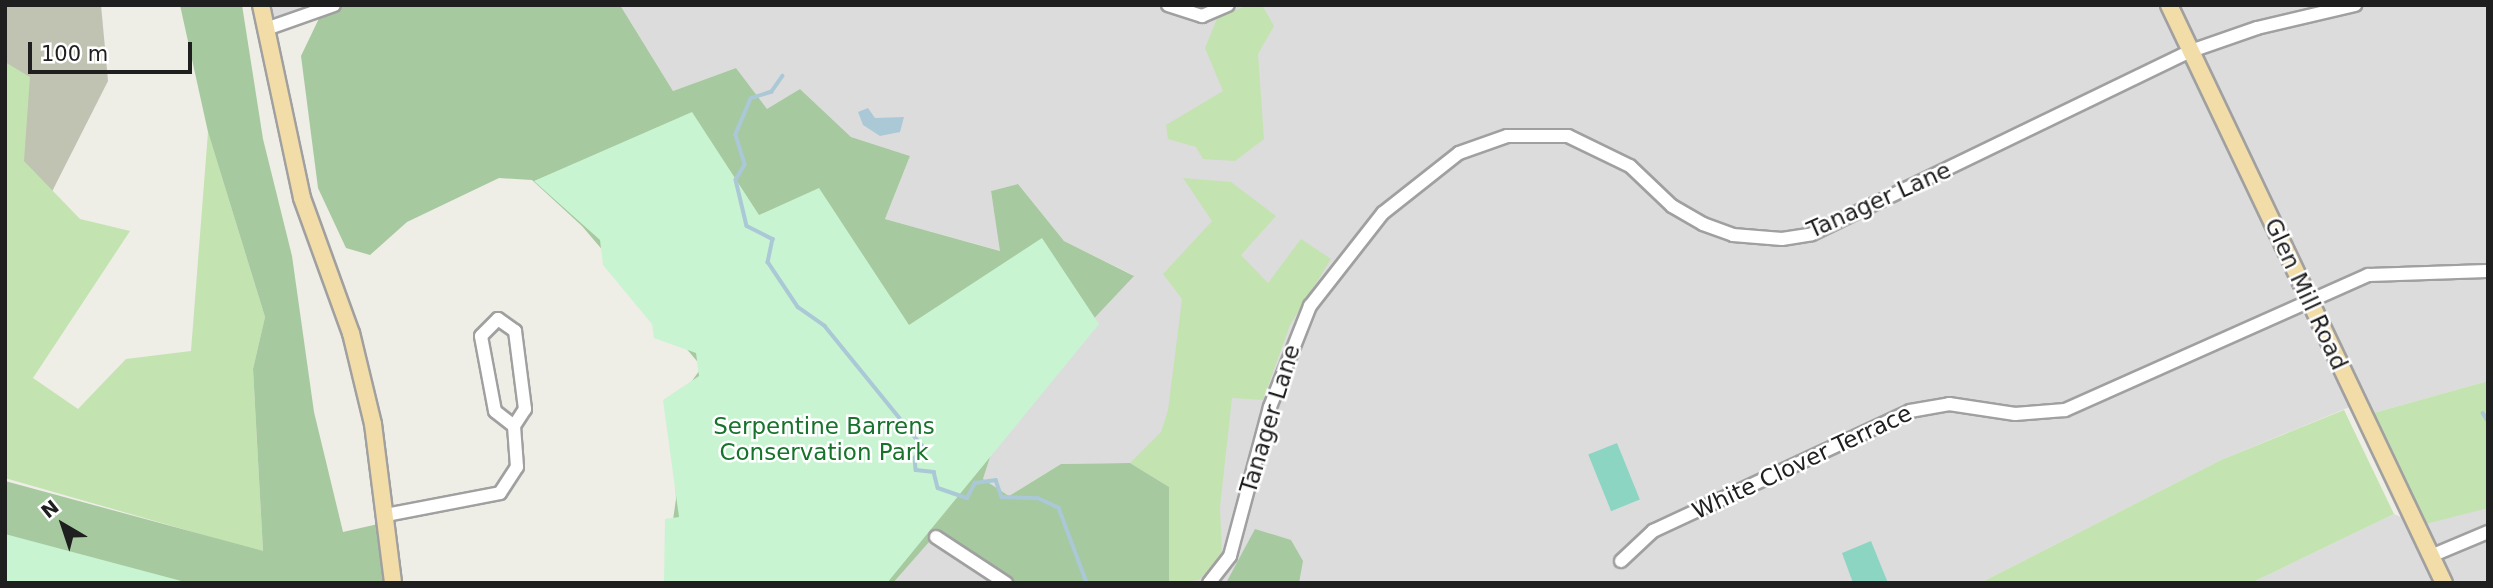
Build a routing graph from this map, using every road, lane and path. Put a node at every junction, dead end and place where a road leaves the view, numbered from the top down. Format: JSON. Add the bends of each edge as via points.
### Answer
{"nodes":[{"id":1,"x":261,"y":5,"type":"edge"},
{"id":2,"x":334,"y":5,"type":"edge"},
{"id":3,"x":1168,"y":5,"type":"edge"},
{"id":4,"x":1228,"y":5,"type":"edge"},
{"id":5,"x":2169,"y":5,"type":"edge"},
{"id":6,"x":2355,"y":5,"type":"edge"},
{"id":7,"x":266,"y":29,"type":"junction"},
{"id":8,"x":2191,"y":51,"type":"junction"},
{"id":9,"x":2488,"y":271,"type":"edge"},
{"id":10,"x":2308,"y":298,"type":"junction"},
{"id":11,"x":514,"y":426,"type":"junction"},
{"id":12,"x":386,"y":515,"type":"junction"},
{"id":13,"x":2488,"y":532,"type":"edge"},
{"id":14,"x":936,"y":537,"type":"dead end"},
{"id":15,"x":2431,"y":556,"type":"junction"},
{"id":16,"x":1621,"y":561,"type":"dead end"},
{"id":17,"x":393,"y":583,"type":"edge"},
{"id":18,"x":1006,"y":583,"type":"edge"},
{"id":19,"x":1209,"y":583,"type":"edge"},
{"id":20,"x":2444,"y":583,"type":"edge"}],
"edges":[{"from":1,"to":7,"type":"main road"},
{"from":2,"to":7,"type":"street"},
{"from":3,"to":4,"type":"street","via":[[1202,16]]},
{"from":5,"to":8,"type":"main road","name":"Glen Mill Road"},
{"from":6,"to":8,"type":"street","name":"Tanager Lane","via":[[2257,27]]},
{"from":7,"to":12,"type":"main road","via":[[302,198],[351,333]]},
{"from":8,"to":10,"type":"main road","name":"Glen Mill Road"},
{"from":8,"to":19,"type":"street","name":"Tanager Lane","via":[[1812,234],[1782,239],[1703,225],[1630,166],[1568,136],[1507,136],[1459,153],[1383,213],[1310,306],[1269,407],[1230,556]]},
{"from":9,"to":10,"type":"street","name":"White Clover Terrace","via":[[2368,275]]},
{"from":10,"to":15,"type":"main road","name":"Glen Mill Road"},
{"from":10,"to":16,"type":"street","name":"White Clover Terrace","via":[[2065,410],[2015,414],[1949,404],[1910,411],[1653,531]]},
{"from":11,"to":11,"type":"street","via":[[526,409],[515,331],[498,319],[481,336],[495,411]]},
{"from":11,"to":12,"type":"street","via":[[517,467],[500,493]]},
{"from":12,"to":17,"type":"main road"},
{"from":13,"to":15,"type":"street"},
{"from":14,"to":18,"type":"street"},
{"from":15,"to":20,"type":"main road","name":"Glen Mill Road"}]}
